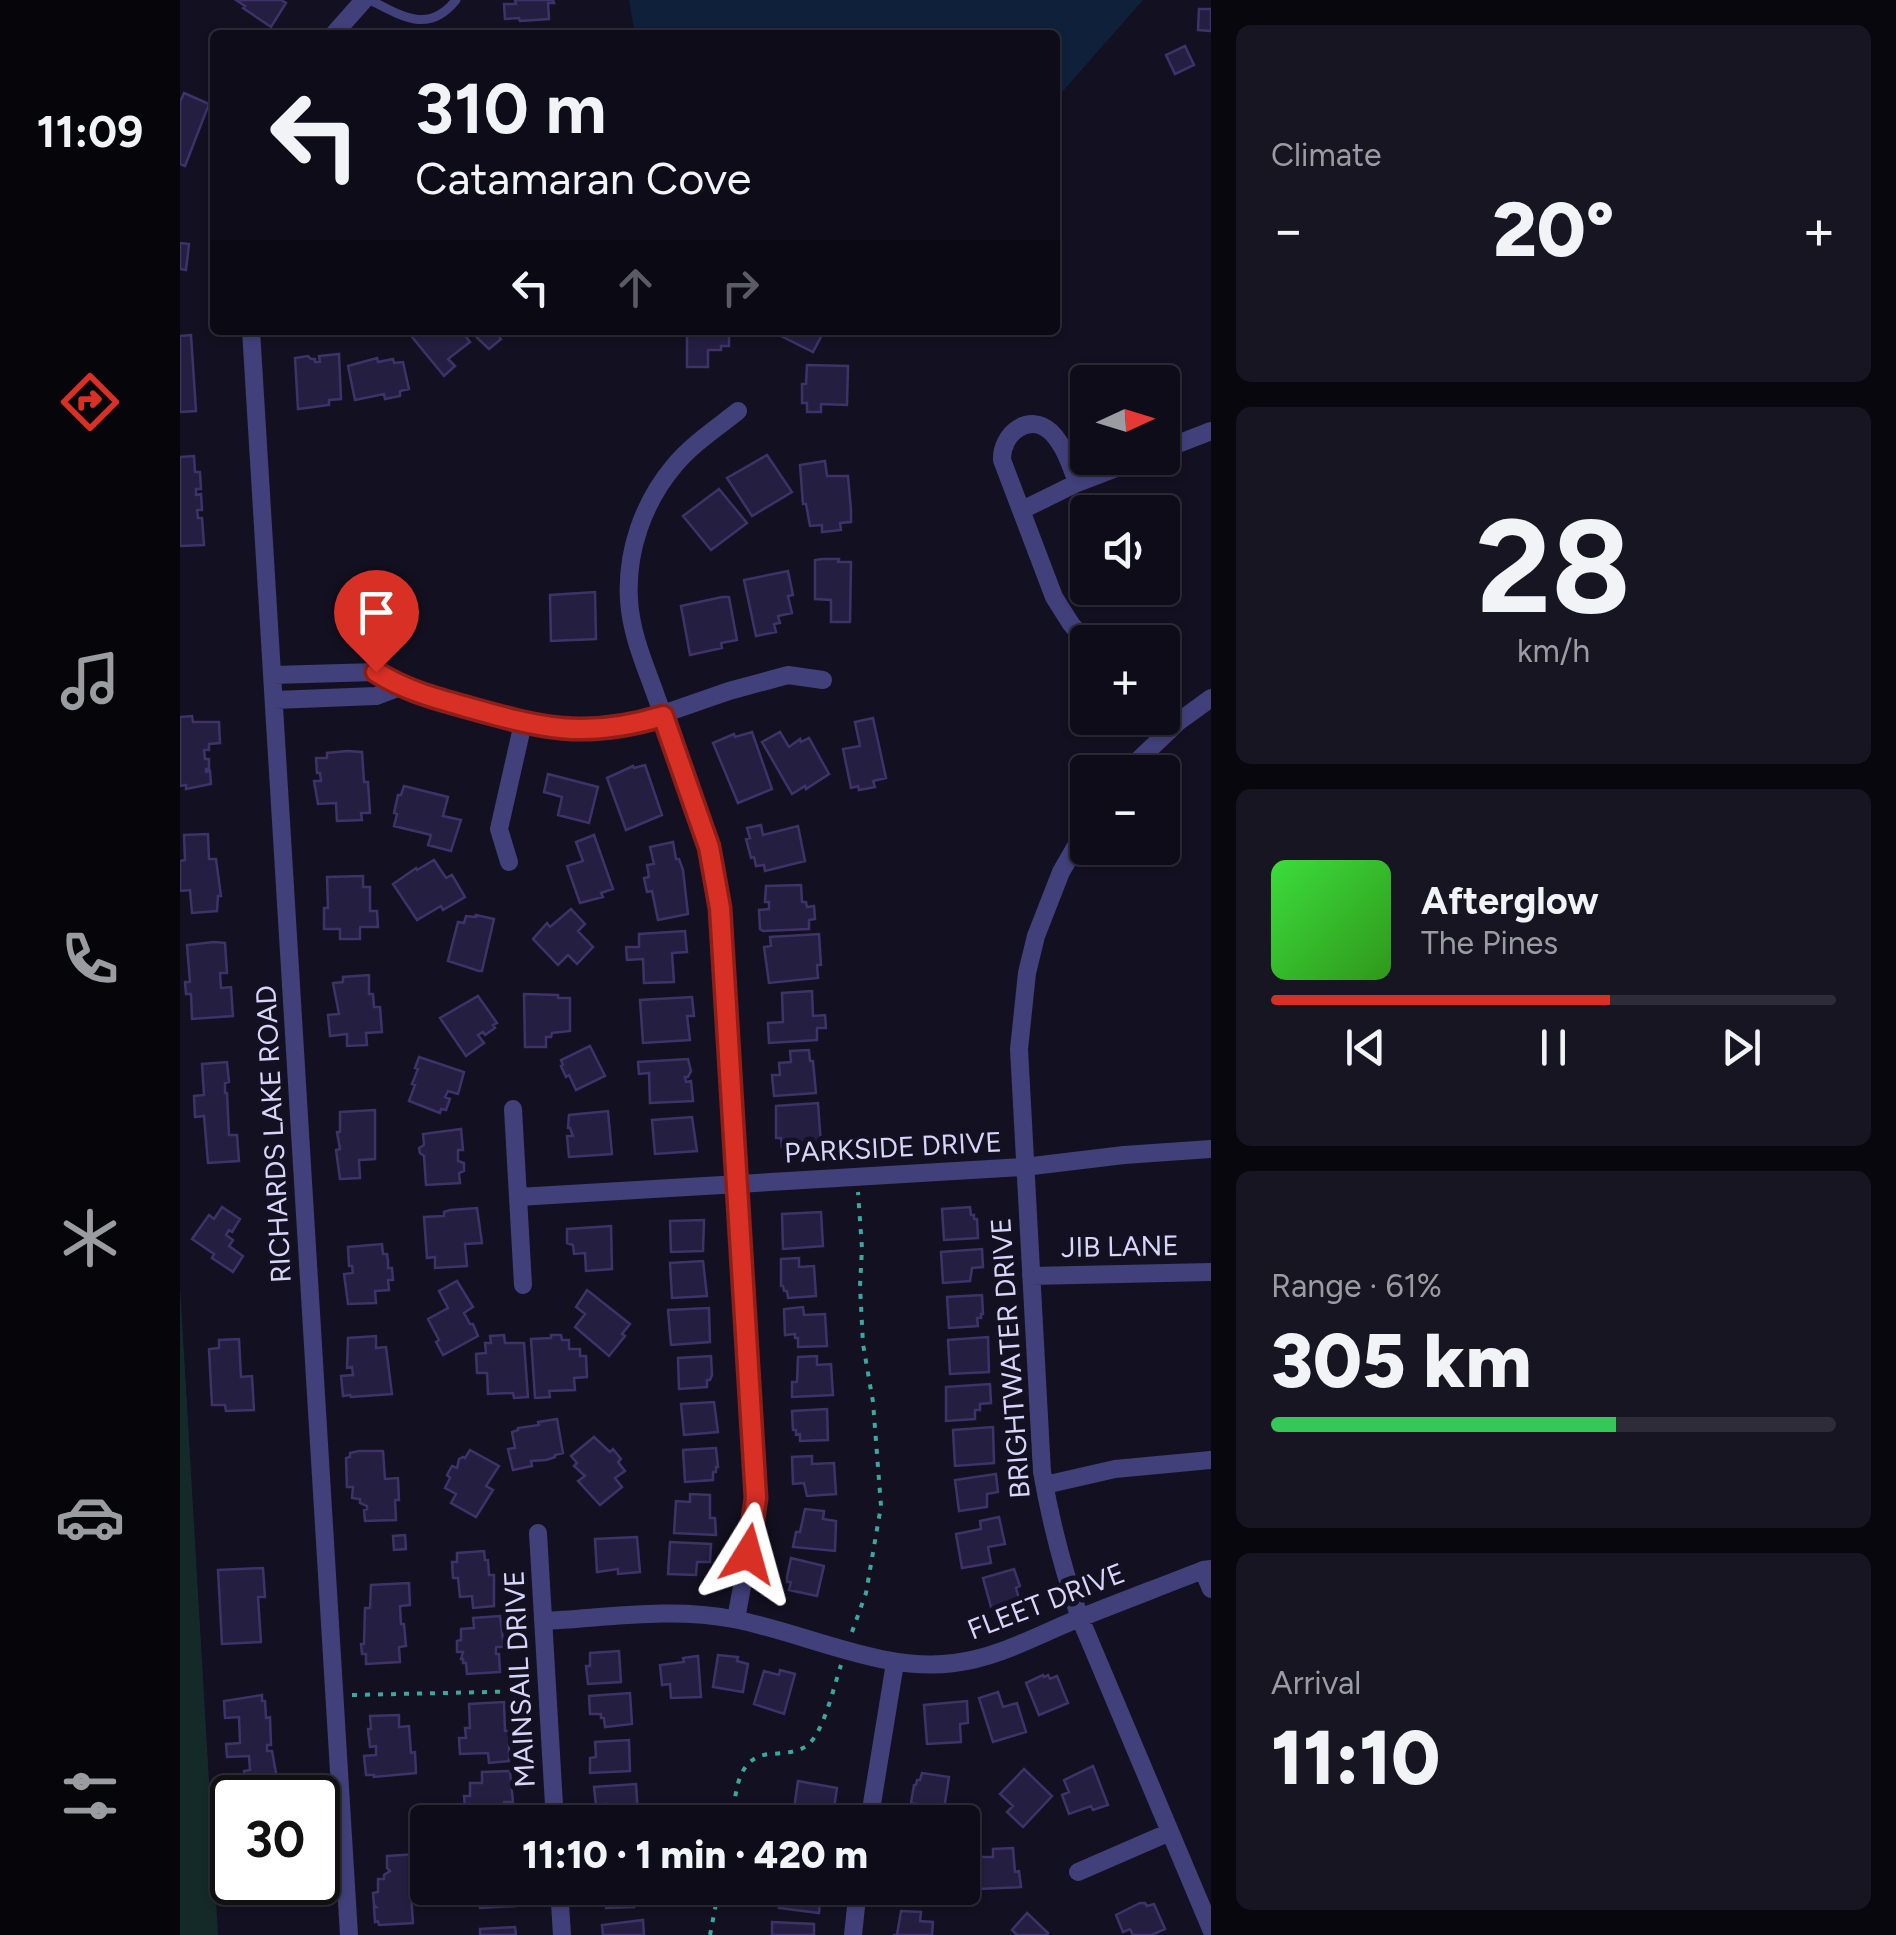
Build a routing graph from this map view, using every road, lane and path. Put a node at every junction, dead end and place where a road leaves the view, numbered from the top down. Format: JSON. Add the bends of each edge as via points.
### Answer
{"nodes":[{"id":1,"x":367,"y":0,"type":"edge"},
{"id":2,"x":456,"y":0,"type":"edge"},
{"id":3,"x":337,"y":30,"type":"edge"},
{"id":4,"x":252,"y":335,"type":"edge"},
{"id":5,"x":738,"y":411,"type":"dead end"},
{"id":6,"x":1211,"y":431,"type":"edge"},
{"id":7,"x":1180,"y":443,"type":"edge"},
{"id":8,"x":1095,"y":475,"type":"edge"},
{"id":9,"x":1076,"y":482,"type":"junction"},
{"id":10,"x":1022,"y":510,"type":"junction"},
{"id":11,"x":1071,"y":625,"type":"edge"},
{"id":12,"x":273,"y":674,"type":"junction"},
{"id":13,"x":823,"y":680,"type":"dead end"},
{"id":14,"x":400,"y":687,"type":"junction"},
{"id":15,"x":1211,"y":698,"type":"edge"},
{"id":16,"x":275,"y":700,"type":"junction"},
{"id":17,"x":663,"y":716,"type":"junction"},
{"id":18,"x":1180,"y":722,"type":"edge"},
{"id":19,"x":523,"y":723,"type":"junction"},
{"id":20,"x":1164,"y":735,"type":"edge"},
{"id":21,"x":1143,"y":755,"type":"edge"},
{"id":22,"x":1070,"y":856,"type":"edge"},
{"id":23,"x":509,"y":862,"type":"dead end"},
{"id":24,"x":513,"y":1109,"type":"dead end"},
{"id":25,"x":1211,"y":1149,"type":"edge"},
{"id":26,"x":1024,"y":1167,"type":"junction"},
{"id":27,"x":857,"y":1177,"type":"junction"},
{"id":28,"x":737,"y":1184,"type":"junction"},
{"id":29,"x":518,"y":1197,"type":"junction"},
{"id":30,"x":1211,"y":1272,"type":"edge"},
{"id":31,"x":1030,"y":1276,"type":"junction"},
{"id":32,"x":523,"y":1285,"type":"dead end"},
{"id":33,"x":1211,"y":1460,"type":"edge"},
{"id":34,"x":1044,"y":1485,"type":"junction"},
{"id":35,"x":538,"y":1533,"type":"dead end"},
{"id":36,"x":1207,"y":1570,"type":"edge"},
{"id":37,"x":1211,"y":1589,"type":"edge"},
{"id":38,"x":1080,"y":1618,"type":"junction"},
{"id":39,"x":736,"y":1619,"type":"junction"},
{"id":40,"x":543,"y":1621,"type":"junction"},
{"id":41,"x":847,"y":1649,"type":"junction"},
{"id":42,"x":895,"y":1663,"type":"junction"},
{"id":43,"x":548,"y":1690,"type":"junction"},
{"id":44,"x":335,"y":1696,"type":"junction"},
{"id":45,"x":554,"y":1805,"type":"edge"},
{"id":46,"x":734,"y":1805,"type":"edge"},
{"id":47,"x":872,"y":1805,"type":"edge"},
{"id":48,"x":1170,"y":1832,"type":"junction"},
{"id":49,"x":1078,"y":1872,"type":"dead end"},
{"id":50,"x":560,"y":1905,"type":"edge"},
{"id":51,"x":716,"y":1905,"type":"edge"},
{"id":52,"x":856,"y":1905,"type":"edge"},
{"id":53,"x":1211,"y":1929,"type":"edge"},
{"id":54,"x":349,"y":1935,"type":"edge"},
{"id":55,"x":562,"y":1935,"type":"edge"},
{"id":56,"x":710,"y":1935,"type":"edge"},
{"id":57,"x":853,"y":1935,"type":"edge"}],
"edges":[{"from":1,"to":2,"type":"lane","via":[[425,21],[442,16]]},
{"from":1,"to":3,"type":"street"},
{"from":4,"to":12,"type":"street","name":"RICHARDS LAKE ROAD"},
{"from":5,"to":17,"type":"street","via":[[675,464],[634,542],[631,617]]},
{"from":6,"to":7,"type":"street"},
{"from":8,"to":9,"type":"street"},
{"from":9,"to":10,"type":"street"},
{"from":9,"to":10,"type":"street","via":[[1046,427],[1016,429],[1001,449]]},
{"from":10,"to":11,"type":"street"},
{"from":12,"to":14,"type":"street","via":[[376,672]]},
{"from":12,"to":16,"type":"street","name":"RICHARDS LAKE ROAD"},
{"from":13,"to":17,"type":"street","via":[[788,675]]},
{"from":14,"to":16,"type":"street","via":[[376,696]]},
{"from":14,"to":19,"type":"street"},
{"from":15,"to":18,"type":"street"},
{"from":16,"to":44,"type":"street","name":"RICHARDS LAKE ROAD"},
{"from":17,"to":19,"type":"street","via":[[589,730]]},
{"from":17,"to":28,"type":"street","via":[[718,882]]},
{"from":19,"to":23,"type":"street","via":[[499,829]]},
{"from":20,"to":21,"type":"street"},
{"from":22,"to":26,"type":"street","name":"BRIGHTWATER DRIVE","via":[[1027,973],[1018,1048]]},
{"from":24,"to":29,"type":"street"},
{"from":25,"to":26,"type":"street","name":"PARKSIDE DRIVE"},
{"from":26,"to":27,"type":"street","name":"PARKSIDE DRIVE"},
{"from":26,"to":31,"type":"street","name":"BRIGHTWATER DRIVE"},
{"from":27,"to":28,"type":"street","name":"PARKSIDE DRIVE"},
{"from":27,"to":41,"type":"path","via":[[863,1344],[881,1506],[866,1593]]},
{"from":28,"to":29,"type":"street","name":"PARKSIDE DRIVE"},
{"from":28,"to":39,"type":"street","via":[[756,1498]]},
{"from":29,"to":32,"type":"street"},
{"from":30,"to":31,"type":"street","name":"JIB LANE"},
{"from":31,"to":34,"type":"street","name":"BRIGHTWATER DRIVE"},
{"from":33,"to":34,"type":"street","via":[[1114,1469]]},
{"from":34,"to":38,"type":"street","name":"BRIGHTWATER DRIVE"},
{"from":35,"to":40,"type":"street","name":"MAINSAIL DRIVE"},
{"from":36,"to":37,"type":"street"},
{"from":36,"to":38,"type":"street","name":"FLEET DRIVE"},
{"from":38,"to":42,"type":"street","name":"FLEET DRIVE","via":[[984,1657]]},
{"from":38,"to":48,"type":"street","name":"BRIGHTWATER DRIVE"},
{"from":39,"to":40,"type":"street","name":"FLEET DRIVE","via":[[679,1614]]},
{"from":39,"to":41,"type":"street","name":"FLEET DRIVE"},
{"from":40,"to":43,"type":"street","name":"MAINSAIL DRIVE"},
{"from":41,"to":42,"type":"street","name":"FLEET DRIVE"},
{"from":41,"to":46,"type":"path","via":[[808,1744],[751,1761],[738,1777]]},
{"from":42,"to":47,"type":"street"},
{"from":43,"to":44,"type":"path"},
{"from":43,"to":45,"type":"street","name":"MAINSAIL DRIVE"},
{"from":44,"to":54,"type":"street","name":"RICHARDS LAKE ROAD"},
{"from":48,"to":49,"type":"street"},
{"from":48,"to":53,"type":"street","name":"BRIGHTWATER DRIVE"},
{"from":50,"to":55,"type":"street"},
{"from":51,"to":56,"type":"path"},
{"from":52,"to":57,"type":"street"}]}
